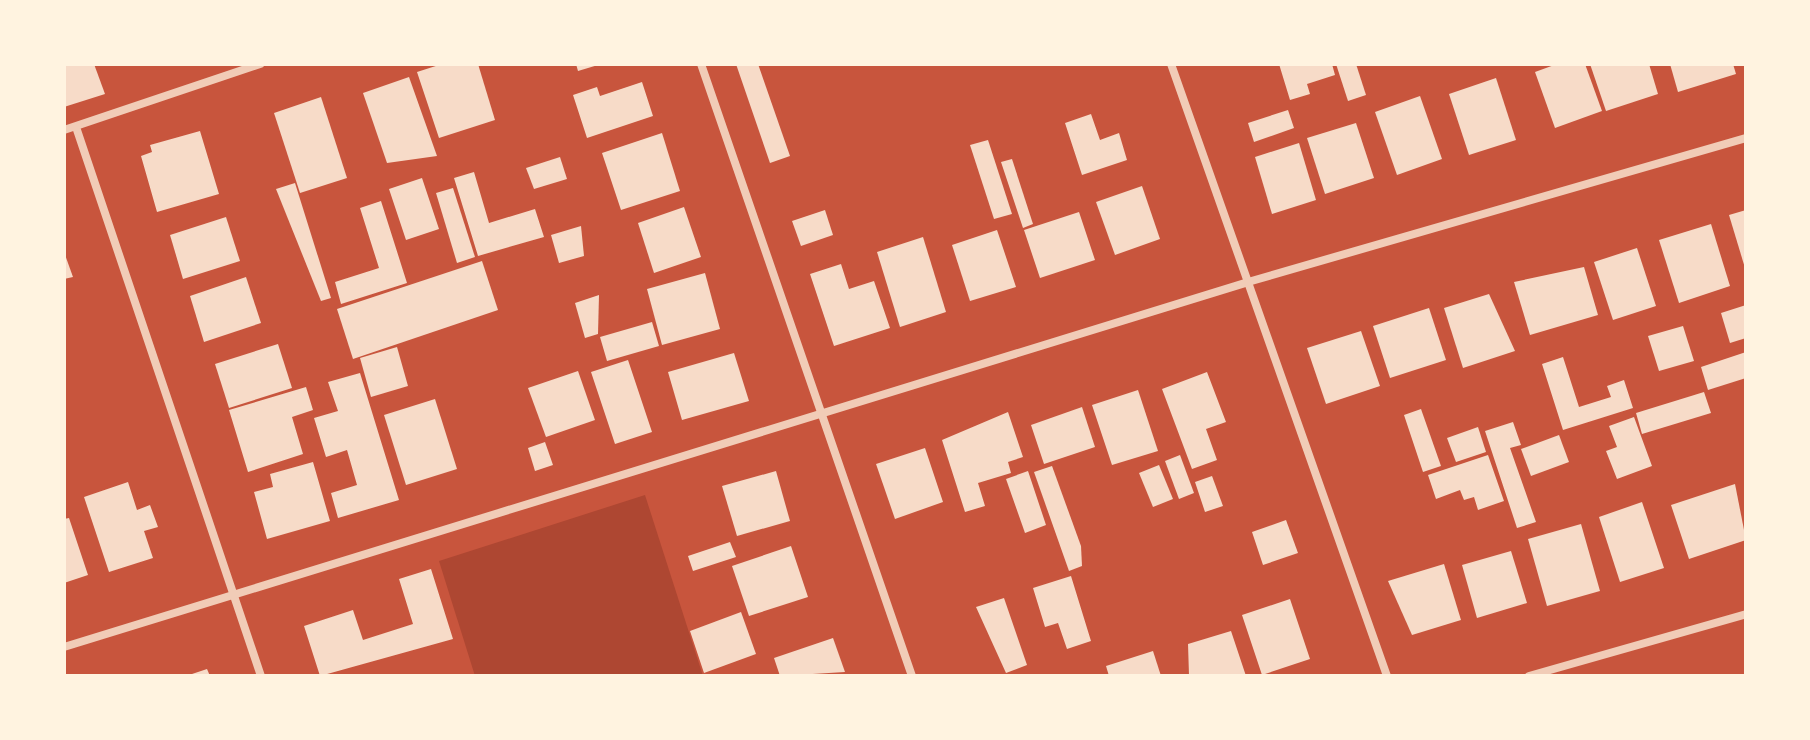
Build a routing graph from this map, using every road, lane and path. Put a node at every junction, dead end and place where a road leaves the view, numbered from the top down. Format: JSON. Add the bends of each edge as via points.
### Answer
{"nodes":[{"id":1,"x":260,"y":64,"type":"edge"},
{"id":2,"x":701,"y":64,"type":"edge"},
{"id":3,"x":1171,"y":64,"type":"edge"},
{"id":4,"x":76,"y":127,"type":"junction"},
{"id":5,"x":64,"y":130,"type":"edge"},
{"id":6,"x":1746,"y":138,"type":"edge"},
{"id":7,"x":1248,"y":282,"type":"junction"},
{"id":8,"x":818,"y":414,"type":"junction"},
{"id":9,"x":234,"y":598,"type":"junction"},
{"id":10,"x":1746,"y":614,"type":"edge"},
{"id":11,"x":64,"y":647,"type":"edge"},
{"id":12,"x":261,"y":676,"type":"edge"},
{"id":13,"x":912,"y":676,"type":"edge"},
{"id":14,"x":1387,"y":676,"type":"edge"},
{"id":15,"x":1529,"y":676,"type":"edge"}],
"edges":[{"from":1,"to":4,"type":"street"},
{"from":2,"to":8,"type":"street"},
{"from":3,"to":7,"type":"street"},
{"from":4,"to":5,"type":"street"},
{"from":4,"to":9,"type":"street"},
{"from":6,"to":7,"type":"street"},
{"from":7,"to":8,"type":"street"},
{"from":7,"to":14,"type":"street"},
{"from":8,"to":9,"type":"street"},
{"from":8,"to":13,"type":"street"},
{"from":9,"to":11,"type":"street"},
{"from":9,"to":12,"type":"street"},
{"from":10,"to":15,"type":"street"}]}
